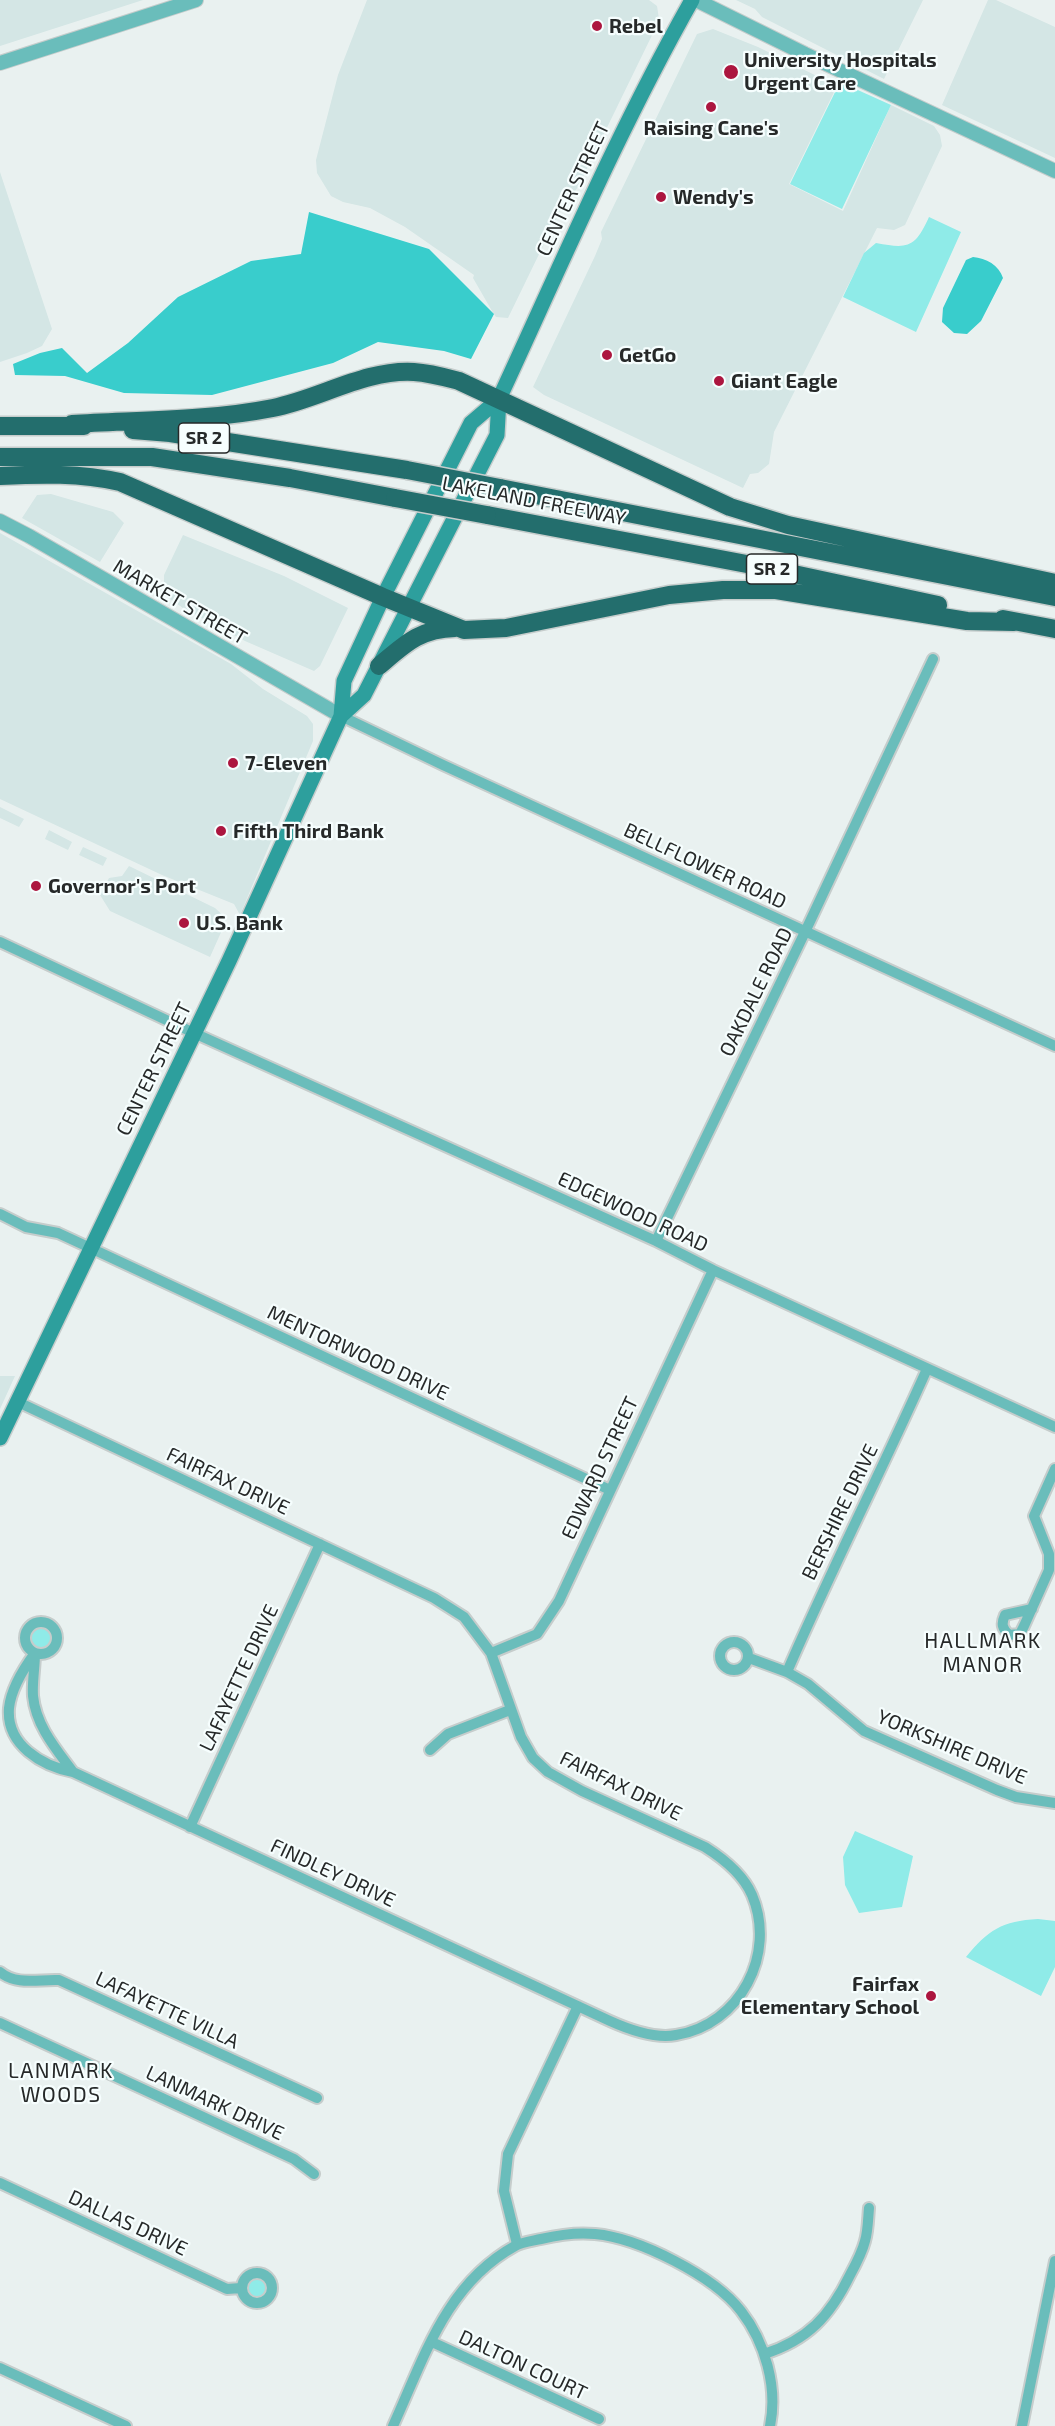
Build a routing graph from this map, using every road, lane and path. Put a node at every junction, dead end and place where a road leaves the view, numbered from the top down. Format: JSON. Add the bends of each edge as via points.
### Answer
{"nodes":[{"id":1,"x":196,"y":0,"type":"edge"},
{"id":2,"x":694,"y":0,"type":"edge"},
{"id":3,"x":0,"y":63,"type":"edge"},
{"id":4,"x":1055,"y":171,"type":"edge"},
{"id":5,"x":499,"y":399,"type":"junction"},
{"id":6,"x":72,"y":424,"type":"junction"},
{"id":7,"x":0,"y":426,"type":"edge"},
{"id":8,"x":0,"y":457,"type":"edge"},
{"id":9,"x":0,"y":476,"type":"edge"},
{"id":10,"x":0,"y":521,"type":"edge"},
{"id":11,"x":1055,"y":584,"type":"edge"},
{"id":12,"x":383,"y":597,"type":"junction"},
{"id":13,"x":1055,"y":597,"type":"edge"},
{"id":14,"x":409,"y":607,"type":"junction"},
{"id":15,"x":1014,"y":622,"type":"junction"},
{"id":16,"x":457,"y":628,"type":"junction"},
{"id":17,"x":1055,"y":629,"type":"edge"},
{"id":18,"x":933,"y":659,"type":"dead end"},
{"id":19,"x":379,"y":666,"type":"junction"},
{"id":20,"x":341,"y":716,"type":"junction"},
{"id":21,"x":805,"y":932,"type":"junction"},
{"id":22,"x":0,"y":942,"type":"edge"},
{"id":23,"x":194,"y":1033,"type":"junction"},
{"id":24,"x":1055,"y":1046,"type":"edge"},
{"id":25,"x":0,"y":1214,"type":"edge"},
{"id":26,"x":656,"y":1241,"type":"junction"},
{"id":27,"x":91,"y":1248,"type":"junction"},
{"id":28,"x":713,"y":1270,"type":"junction"},
{"id":29,"x":927,"y":1369,"type":"junction"},
{"id":30,"x":18,"y":1402,"type":"junction"},
{"id":31,"x":1055,"y":1427,"type":"edge"},
{"id":32,"x":0,"y":1438,"type":"edge"},
{"id":33,"x":1055,"y":1469,"type":"edge"},
{"id":34,"x":609,"y":1490,"type":"junction"},
{"id":35,"x":320,"y":1544,"type":"junction"},
{"id":36,"x":1032,"y":1609,"type":"dead end"},
{"id":37,"x":492,"y":1653,"type":"junction"},
{"id":38,"x":749,"y":1658,"type":"dead end"},
{"id":39,"x":787,"y":1672,"type":"junction"},
{"id":40,"x":510,"y":1710,"type":"junction"},
{"id":41,"x":430,"y":1750,"type":"dead end"},
{"id":42,"x":73,"y":1772,"type":"junction"},
{"id":43,"x":1055,"y":1803,"type":"edge"},
{"id":44,"x":190,"y":1827,"type":"junction"},
{"id":45,"x":0,"y":1972,"type":"edge"},
{"id":46,"x":578,"y":2006,"type":"junction"},
{"id":47,"x":0,"y":2023,"type":"edge"},
{"id":48,"x":317,"y":2098,"type":"dead end"},
{"id":49,"x":314,"y":2174,"type":"dead end"},
{"id":50,"x":0,"y":2183,"type":"edge"},
{"id":51,"x":869,"y":2208,"type":"dead end"},
{"id":52,"x":517,"y":2244,"type":"junction"},
{"id":53,"x":1055,"y":2262,"type":"edge"},
{"id":54,"x":241,"y":2288,"type":"dead end"},
{"id":55,"x":432,"y":2342,"type":"junction"},
{"id":56,"x":764,"y":2354,"type":"junction"},
{"id":57,"x":0,"y":2368,"type":"edge"},
{"id":58,"x":599,"y":2419,"type":"dead end"},
{"id":59,"x":126,"y":2426,"type":"edge"},
{"id":60,"x":393,"y":2426,"type":"edge"},
{"id":61,"x":770,"y":2426,"type":"edge"},
{"id":62,"x":1022,"y":2426,"type":"edge"}],
"edges":[{"from":1,"to":3,"type":"street"},
{"from":2,"to":4,"type":"street"},
{"from":2,"to":5,"type":"main road","name":"CENTER STREET","via":[[657,62]]},
{"from":5,"to":6,"type":"highway","via":[[459,381],[412,372],[387,374],[275,408]]},
{"from":5,"to":11,"type":"highway","via":[[730,507],[788,525]]},
{"from":5,"to":12,"type":"main road","name":"CENTER STREET","via":[[471,423]]},
{"from":5,"to":14,"type":"main road","name":"CENTER STREET","via":[[496,435]]},
{"from":6,"to":7,"type":"highway","name":"LAKELAND FREEWAY","number":"SR 2"},
{"from":6,"to":13,"type":"highway","name":"LAKELAND FREEWAY","number":"SR 2","bridge":true,"via":[[170,433],[407,470]]},
{"from":8,"to":15,"type":"highway","name":"LAKELAND FREEWAY","number":"SR 2","bridge":true,"via":[[152,457],[290,478],[752,565]]},
{"from":9,"to":12,"type":"highway","via":[[47,474],[120,482]]},
{"from":10,"to":20,"type":"street","name":"MARKET STREET"},
{"from":12,"to":14,"type":"highway"},
{"from":12,"to":20,"type":"main road","name":"CENTER STREET","via":[[344,681]]},
{"from":14,"to":16,"type":"highway"},
{"from":14,"to":19,"type":"main road","name":"CENTER STREET"},
{"from":15,"to":16,"type":"highway","via":[[967,621],[776,590],[723,590],[669,595],[506,628]]},
{"from":15,"to":17,"type":"highway","name":"LAKELAND FREEWAY","number":"SR 2"},
{"from":16,"to":19,"type":"highway","via":[[421,634]]},
{"from":18,"to":21,"type":"street","name":"OAKDALE ROAD"},
{"from":19,"to":20,"type":"main road","name":"CENTER STREET","via":[[364,695]]},
{"from":20,"to":21,"type":"street","name":"BELLFLOWER ROAD"},
{"from":20,"to":23,"type":"main road","name":"CENTER STREET"},
{"from":21,"to":24,"type":"street","name":"BELLFLOWER ROAD"},
{"from":21,"to":26,"type":"street","name":"OAKDALE ROAD"},
{"from":22,"to":23,"type":"street","name":"EDGEWOOD ROAD"},
{"from":23,"to":26,"type":"street","name":"EDGEWOOD ROAD"},
{"from":23,"to":27,"type":"main road","name":"CENTER STREET"},
{"from":25,"to":27,"type":"street","name":"MENTORWOOD DRIVE","via":[[26,1227],[58,1233]]},
{"from":26,"to":28,"type":"street","name":"EDGEWOOD ROAD"},
{"from":27,"to":30,"type":"main road","name":"CENTER STREET"},
{"from":27,"to":34,"type":"street","name":"MENTORWOOD DRIVE"},
{"from":28,"to":29,"type":"street","name":"EDGEWOOD ROAD"},
{"from":28,"to":34,"type":"street","name":"EDWARD STREET"},
{"from":29,"to":31,"type":"street","name":"EDGEWOOD ROAD"},
{"from":29,"to":39,"type":"street","name":"BERSHIRE DRIVE"},
{"from":30,"to":32,"type":"main road","name":"CENTER STREET"},
{"from":30,"to":35,"type":"street","name":"FAIRFAX DRIVE"},
{"from":33,"to":36,"type":"street","via":[[1034,1516],[1050,1554],[1049,1570]]},
{"from":34,"to":37,"type":"street","name":"EDWARD STREET","via":[[559,1601],[537,1634]]},
{"from":35,"to":37,"type":"street","name":"FAIRFAX DRIVE","via":[[434,1598],[464,1617]]},
{"from":35,"to":44,"type":"street","name":"LAFAYETTE DRIVE"},
{"from":37,"to":40,"type":"street","name":"FAIRFAX DRIVE"},
{"from":38,"to":39,"type":"street","name":"YORKSHIRE DRIVE"},
{"from":39,"to":43,"type":"street","name":"YORKSHIRE DRIVE","via":[[808,1684],[864,1731],[997,1790]]},
{"from":40,"to":41,"type":"street","via":[[447,1734]]},
{"from":40,"to":46,"type":"street","name":"FAIRFAX DRIVE","via":[[520,1737],[548,1772],[720,1857],[744,1881],[759,1921],[760,1948],[750,1979],[728,2010],[703,2027],[676,2036],[647,2034],[629,2030]]},
{"from":42,"to":42,"type":"street","name":"FINDLEY DRIVE","via":[[46,1734],[35,1710],[35,1653],[10,1703],[13,1728],[26,1751]]},
{"from":42,"to":44,"type":"street","name":"FINDLEY DRIVE"},
{"from":44,"to":46,"type":"street","name":"FINDLEY DRIVE"},
{"from":45,"to":48,"type":"street","name":"LAFAYETTE VILLA","via":[[23,1982],[60,1980]]},
{"from":46,"to":52,"type":"street","via":[[508,2154],[504,2191]]},
{"from":47,"to":49,"type":"street","name":"LANMARK DRIVE","via":[[294,2160]]},
{"from":50,"to":54,"type":"street","name":"DALLAS DRIVE","via":[[227,2289]]},
{"from":51,"to":56,"type":"street","via":[[865,2241],[832,2307],[803,2336],[787,2347]]},
{"from":52,"to":55,"type":"street","via":[[485,2266],[459,2292]]},
{"from":52,"to":56,"type":"street","via":[[558,2235],[595,2234],[667,2258],[708,2280],[733,2302],[756,2334]]},
{"from":53,"to":62,"type":"street"},
{"from":55,"to":58,"type":"street","name":"DALTON COURT"},
{"from":55,"to":60,"type":"street"},
{"from":56,"to":61,"type":"street","via":[[773,2401]]},
{"from":57,"to":59,"type":"street"}]}
